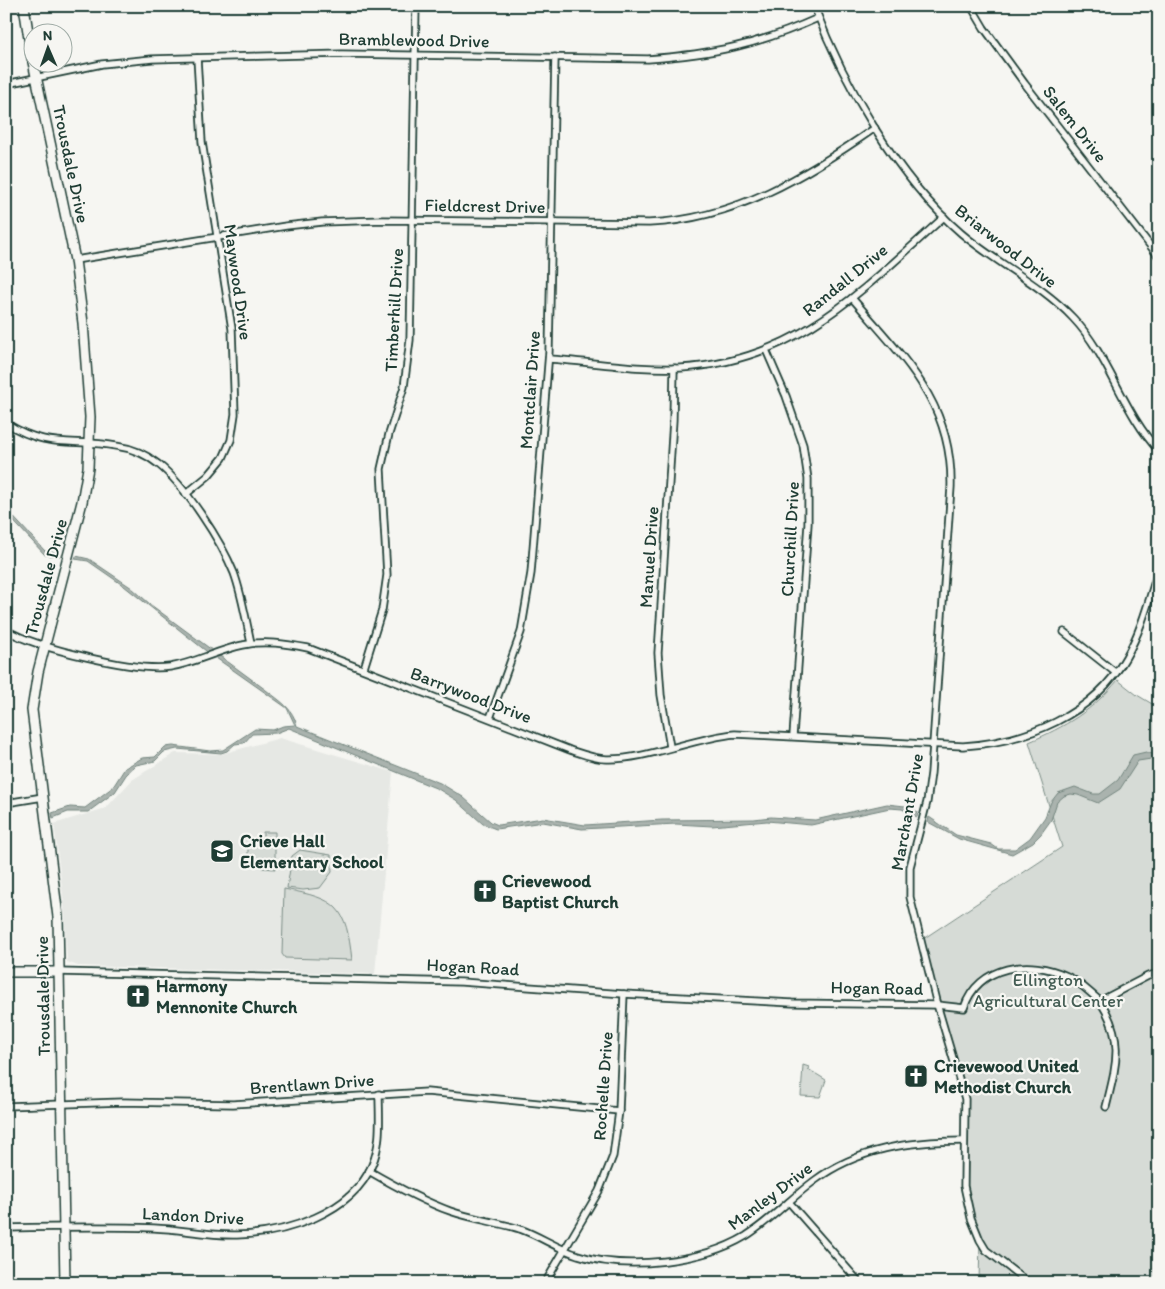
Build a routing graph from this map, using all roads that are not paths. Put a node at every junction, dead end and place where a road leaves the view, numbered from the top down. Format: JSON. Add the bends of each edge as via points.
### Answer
{"nodes":[{"id":1,"x":24,"y":6,"type":"edge"},
{"id":2,"x":416,"y":6,"type":"edge"},
{"id":3,"x":814,"y":6,"type":"edge"},
{"id":4,"x":971,"y":6,"type":"edge"},
{"id":5,"x":818,"y":18,"type":"junction"},
{"id":6,"x":26,"y":22,"type":"edge"},
{"id":7,"x":415,"y":54,"type":"junction"},
{"id":8,"x":555,"y":57,"type":"junction"},
{"id":9,"x":197,"y":58,"type":"junction"},
{"id":10,"x":35,"y":72,"type":"edge"},
{"id":11,"x":37,"y":79,"type":"junction"},
{"id":12,"x":6,"y":84,"type":"edge"},
{"id":13,"x":874,"y":128,"type":"junction"},
{"id":14,"x":944,"y":217,"type":"junction"},
{"id":15,"x":413,"y":220,"type":"junction"},
{"id":16,"x":552,"y":222,"type":"junction"},
{"id":17,"x":218,"y":237,"type":"junction"},
{"id":18,"x":1159,"y":257,"type":"edge"},
{"id":19,"x":75,"y":260,"type":"junction"},
{"id":20,"x":852,"y":298,"type":"junction"},
{"id":21,"x":766,"y":350,"type":"junction"},
{"id":22,"x":549,"y":358,"type":"junction"},
{"id":23,"x":674,"y":368,"type":"junction"},
{"id":24,"x":6,"y":424,"type":"edge"},
{"id":25,"x":90,"y":444,"type":"junction"},
{"id":26,"x":1159,"y":451,"type":"edge"},
{"id":27,"x":186,"y":494,"type":"junction"},
{"id":28,"x":1159,"y":568,"type":"edge"},
{"id":29,"x":6,"y":630,"type":"edge"},
{"id":30,"x":1064,"y":632,"type":"dead end"},
{"id":31,"x":251,"y":643,"type":"junction"},
{"id":32,"x":45,"y":645,"type":"junction"},
{"id":33,"x":364,"y":668,"type":"junction"},
{"id":34,"x":1116,"y":673,"type":"junction"},
{"id":35,"x":490,"y":718,"type":"junction"},
{"id":36,"x":793,"y":736,"type":"junction"},
{"id":37,"x":934,"y":746,"type":"junction"},
{"id":38,"x":670,"y":747,"type":"junction"},
{"id":39,"x":43,"y":797,"type":"junction"},
{"id":40,"x":6,"y":803,"type":"edge"},
{"id":41,"x":6,"y":972,"type":"edge"},
{"id":42,"x":59,"y":972,"type":"junction"},
{"id":43,"x":1159,"y":973,"type":"edge"},
{"id":44,"x":624,"y":994,"type":"junction"},
{"id":45,"x":1100,"y":1001,"type":"junction"},
{"id":46,"x":937,"y":1005,"type":"junction"},
{"id":47,"x":379,"y":1094,"type":"junction"},
{"id":48,"x":61,"y":1104,"type":"junction"},
{"id":49,"x":6,"y":1106,"type":"edge"},
{"id":50,"x":1106,"y":1107,"type":"dead end"},
{"id":51,"x":619,"y":1111,"type":"junction"},
{"id":52,"x":964,"y":1141,"type":"junction"},
{"id":53,"x":369,"y":1171,"type":"junction"},
{"id":54,"x":788,"y":1202,"type":"junction"},
{"id":55,"x":65,"y":1227,"type":"junction"},
{"id":56,"x":6,"y":1228,"type":"edge"},
{"id":57,"x":565,"y":1250,"type":"junction"},
{"id":58,"x":65,"y":1283,"type":"edge"},
{"id":59,"x":545,"y":1283,"type":"edge"},
{"id":60,"x":860,"y":1283,"type":"edge"},
{"id":61,"x":1029,"y":1283,"type":"edge"}],
"edges":[{"from":1,"to":6,"type":"street"},
{"from":2,"to":7,"type":"street","name":"Timberhill Drive"},
{"from":3,"to":5,"type":"street","name":"Briarwood Drive"},
{"from":4,"to":18,"type":"street","name":"Salem Drive","via":[[1010,64]]},
{"from":5,"to":8,"type":"street","name":"Bramblewood Drive","via":[[763,41],[706,54],[648,59]]},
{"from":5,"to":13,"type":"street","name":"Briarwood Drive","via":[[843,74]]},
{"from":7,"to":8,"type":"street","name":"Bramblewood Drive"},
{"from":7,"to":9,"type":"street","name":"Bramblewood Drive"},
{"from":7,"to":15,"type":"street","name":"Timberhill Drive"},
{"from":8,"to":16,"type":"street","name":"Montclair Drive"},
{"from":9,"to":11,"type":"street","name":"Bramblewood Drive","via":[[116,62]]},
{"from":9,"to":17,"type":"street","name":"Maywood Drive","via":[[202,142]]},
{"from":10,"to":11,"type":"street","name":"Trousdale Drive"},
{"from":11,"to":12,"type":"street","name":"Bramblewood Drive"},
{"from":11,"to":19,"type":"street","name":"Trousdale Drive"},
{"from":13,"to":14,"type":"street","name":"Briarwood Drive","via":[[921,192]]},
{"from":13,"to":16,"type":"street","name":"Fieldcrest Drive","via":[[809,172],[728,210],[658,222]]},
{"from":14,"to":20,"type":"street","name":"Randall Drive"},
{"from":14,"to":26,"type":"street","name":"Briarwood Drive","via":[[978,247],[1048,296],[1074,319],[1098,351],[1133,418]]},
{"from":15,"to":16,"type":"street","name":"Fieldcrest Drive"},
{"from":15,"to":17,"type":"street","name":"Fieldcrest Drive","via":[[311,223]]},
{"from":15,"to":33,"type":"street","name":"Timberhill Drive","via":[[409,356],[381,472],[387,543],[385,594],[380,622]]},
{"from":16,"to":22,"type":"street","name":"Montclair Drive"},
{"from":17,"to":19,"type":"street","name":"Fieldcrest Drive"},
{"from":17,"to":27,"type":"street","name":"Maywood Drive","via":[[232,329],[234,426],[221,462]]},
{"from":19,"to":25,"type":"street","name":"Trousdale Drive","via":[[84,323]]},
{"from":20,"to":21,"type":"street","name":"Randall Drive","via":[[813,327]]},
{"from":20,"to":37,"type":"street","name":"Marchant Drive","via":[[925,386],[938,412],[949,448],[951,487]]},
{"from":21,"to":23,"type":"street","name":"Randall Drive","via":[[721,362]]},
{"from":21,"to":36,"type":"street","name":"Churchill Drive","via":[[803,444],[808,479]]},
{"from":22,"to":23,"type":"street","name":"Randall Drive"},
{"from":22,"to":35,"type":"street","name":"Montclair Drive","via":[[526,608],[519,638]]},
{"from":23,"to":38,"type":"street","name":"Manuel Drive","via":[[658,653]]},
{"from":24,"to":25,"type":"street","via":[[44,441]]},
{"from":25,"to":27,"type":"street","via":[[122,447],[147,456]]},
{"from":25,"to":32,"type":"street","name":"Trousdale Drive","via":[[82,502]]},
{"from":27,"to":31,"type":"street","via":[[232,568]]},
{"from":28,"to":34,"type":"street","name":"Barrywood Drive","via":[[1136,637]]},
{"from":29,"to":32,"type":"street","name":"Barrywood Drive"},
{"from":30,"to":34,"type":"street"},
{"from":31,"to":32,"type":"street","name":"Barrywood Drive","via":[[170,667],[138,667]]},
{"from":31,"to":33,"type":"street","name":"Barrywood Drive","via":[[308,648]]},
{"from":32,"to":39,"type":"street","name":"Trousdale Drive","via":[[32,710]]},
{"from":33,"to":35,"type":"street","name":"Barrywood Drive"},
{"from":34,"to":37,"type":"street","name":"Barrywood Drive","via":[[1085,704],[1049,726],[995,743]]},
{"from":35,"to":38,"type":"street","name":"Barrywood Drive","via":[[577,753],[602,759]]},
{"from":36,"to":37,"type":"street","name":"Barrywood Drive"},
{"from":36,"to":38,"type":"street","name":"Barrywood Drive","via":[[725,735]]},
{"from":37,"to":46,"type":"street","name":"Marchant Drive","via":[[928,793],[909,882],[916,926]]},
{"from":39,"to":40,"type":"street"},
{"from":39,"to":42,"type":"street","name":"Trousdale Drive","via":[[58,917]]},
{"from":41,"to":42,"type":"street","name":"Hogan Road"},
{"from":42,"to":44,"type":"street","name":"Hogan Road","via":[[461,982]]},
{"from":42,"to":48,"type":"street","name":"Trousdale Drive"},
{"from":43,"to":45,"type":"street"},
{"from":44,"to":46,"type":"street","name":"Hogan Road","via":[[792,1003]]},
{"from":44,"to":51,"type":"street","name":"Rochelle Drive"},
{"from":45,"to":46,"type":"street","name":"Hogan Road","via":[[1077,981],[1060,973],[1016,966],[999,970],[983,981],[970,995],[964,1008]]},
{"from":45,"to":50,"type":"street","via":[[1113,1029],[1118,1050]]},
{"from":46,"to":52,"type":"street","name":"Marchant Drive","via":[[965,1103]]},
{"from":47,"to":48,"type":"street","name":"Brentlawn Drive","via":[[233,1104]]},
{"from":47,"to":51,"type":"street","name":"Brentlawn Drive","via":[[440,1093]]},
{"from":47,"to":53,"type":"street","name":"Landon Drive","via":[[378,1146]]},
{"from":48,"to":49,"type":"street","name":"Brentlawn Drive"},
{"from":48,"to":55,"type":"street","name":"Trousdale Drive"},
{"from":51,"to":57,"type":"street","name":"Rochelle Drive","via":[[608,1172]]},
{"from":52,"to":54,"type":"street","name":"Manley Drive","via":[[906,1144],[873,1151],[822,1175]]},
{"from":52,"to":61,"type":"street","name":"Marchant Drive","via":[[966,1199],[980,1240],[996,1259]]},
{"from":53,"to":55,"type":"street","name":"Landon Drive","via":[[335,1206],[264,1233],[227,1235],[157,1228]]},
{"from":53,"to":57,"type":"street","name":"Manley Drive","via":[[447,1210],[520,1230]]},
{"from":54,"to":57,"type":"street","name":"Manley Drive","via":[[746,1236],[692,1257],[620,1262],[589,1259]]},
{"from":54,"to":60,"type":"street"},
{"from":55,"to":56,"type":"street","name":"Landon Drive"},
{"from":55,"to":58,"type":"street","name":"Trousdale Drive"},
{"from":57,"to":59,"type":"street","name":"Rochelle Drive"}]}
